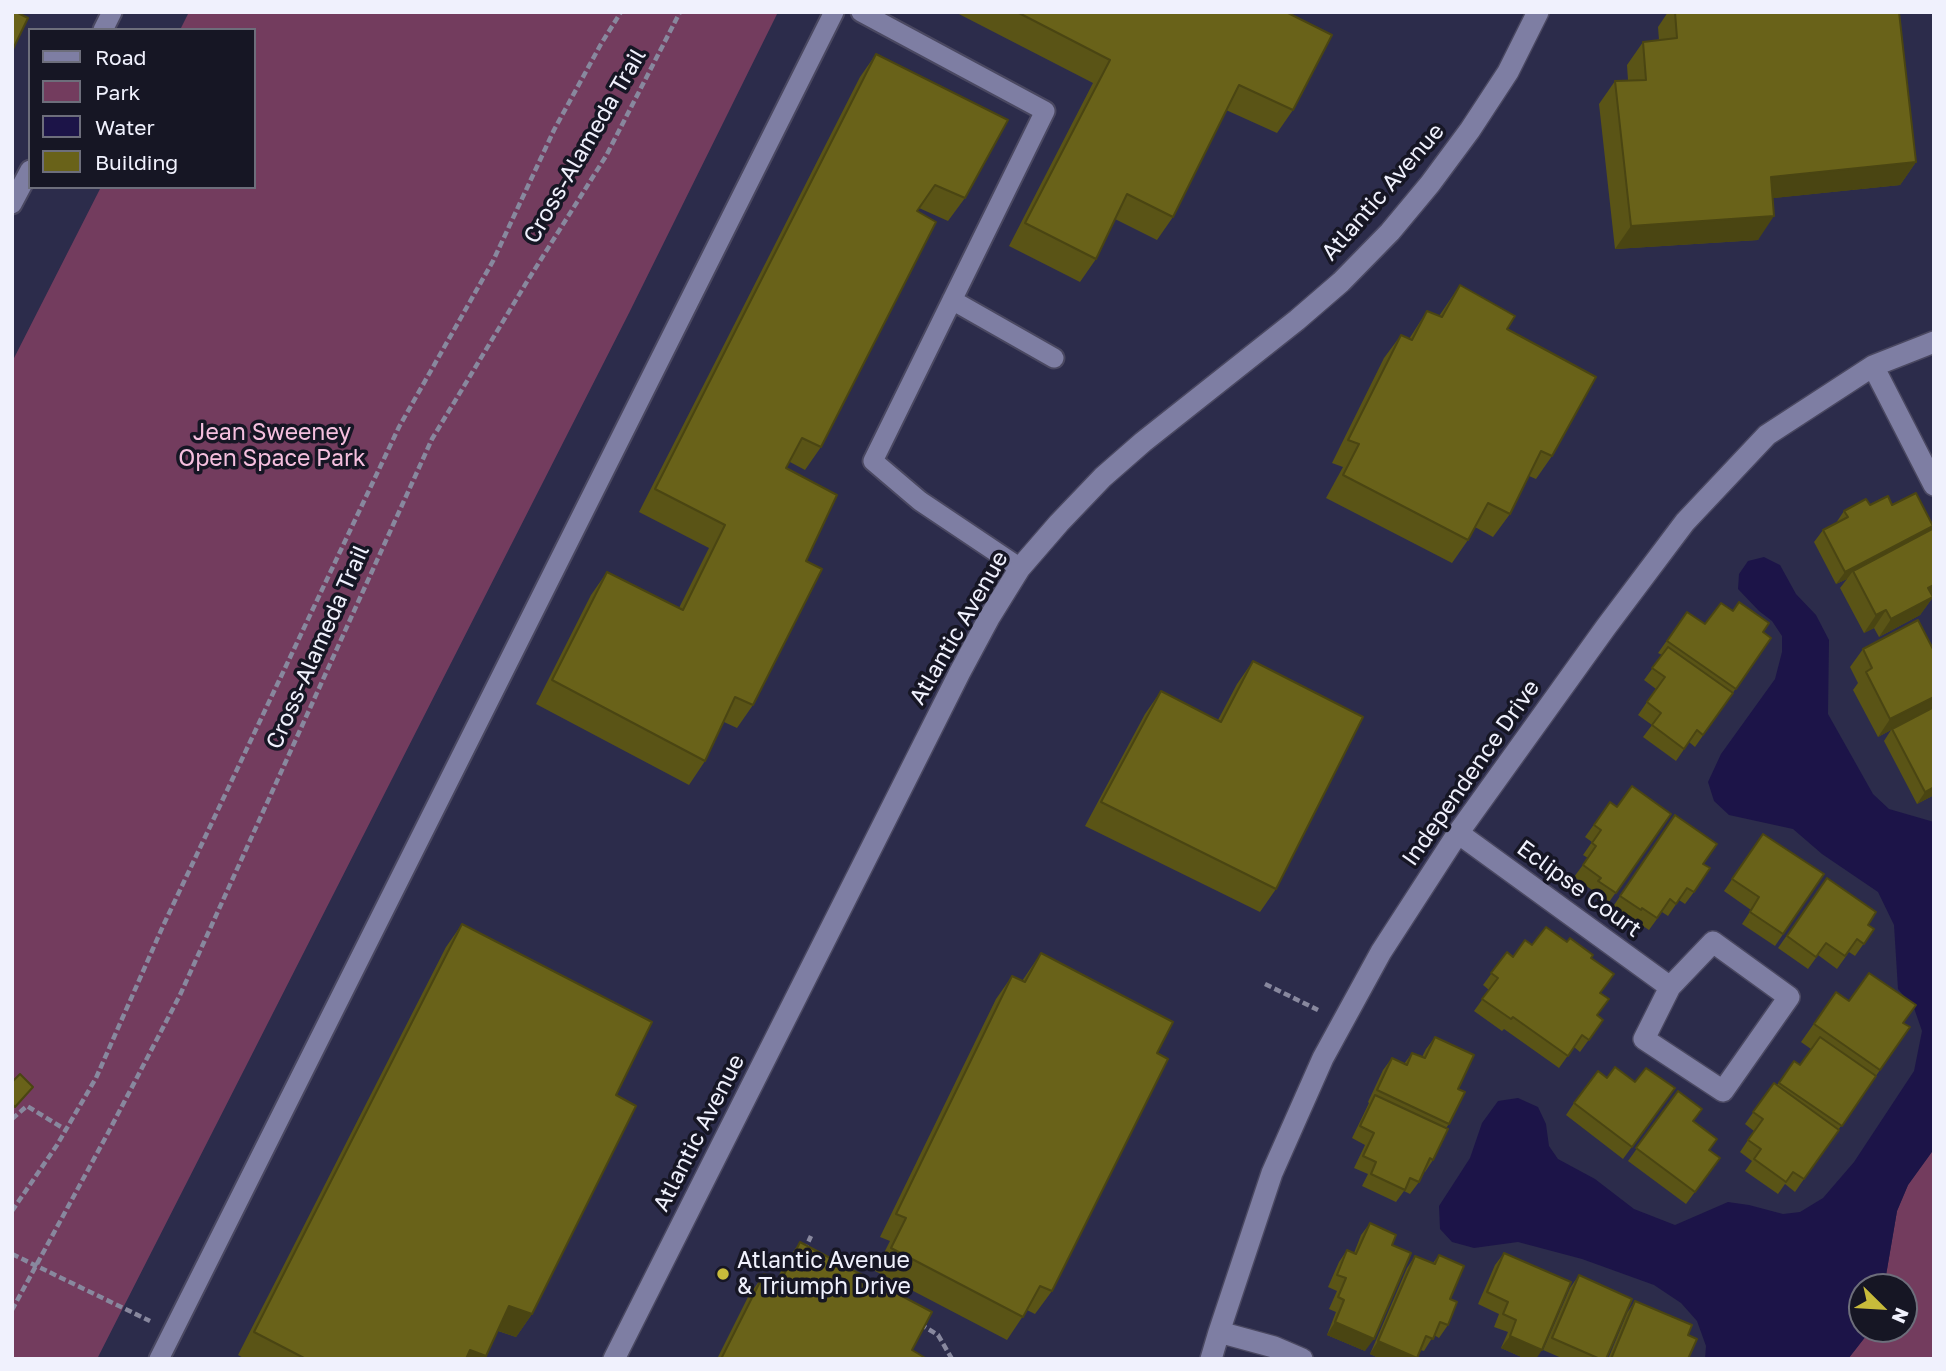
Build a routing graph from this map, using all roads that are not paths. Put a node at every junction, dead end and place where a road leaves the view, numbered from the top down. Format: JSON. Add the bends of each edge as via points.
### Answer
{"nodes":[{"id":1,"x":112,"y":12,"type":"edge"},
{"id":2,"x":834,"y":12,"type":"edge"},
{"id":3,"x":862,"y":12,"type":"edge"},
{"id":4,"x":1538,"y":12,"type":"edge"},
{"id":5,"x":104,"y":28,"type":"edge"},
{"id":6,"x":12,"y":161,"type":"edge"},
{"id":7,"x":28,"y":169,"type":"edge"},
{"id":8,"x":28,"y":174,"type":"edge"},
{"id":9,"x":12,"y":204,"type":"edge"},
{"id":10,"x":952,"y":300,"type":"junction"},
{"id":11,"x":1934,"y":342,"type":"edge"},
{"id":12,"x":1054,"y":358,"type":"dead end"},
{"id":13,"x":1873,"y":366,"type":"junction"},
{"id":14,"x":1934,"y":485,"type":"edge"},
{"id":15,"x":1020,"y":568,"type":"junction"},
{"id":16,"x":1458,"y":833,"type":"junction"},
{"id":17,"x":1670,"y":987,"type":"junction"},
{"id":18,"x":1219,"y":1332,"type":"junction"},
{"id":19,"x":159,"y":1359,"type":"edge"},
{"id":20,"x":614,"y":1359,"type":"edge"},
{"id":21,"x":1211,"y":1359,"type":"edge"},
{"id":22,"x":1302,"y":1359,"type":"edge"}],
"edges":[{"from":1,"to":5,"type":"lane"},
{"from":2,"to":19,"type":"lane"},
{"from":3,"to":10,"type":"lane","via":[[1045,110]]},
{"from":4,"to":15,"type":"street","name":"Atlantic Avenue","via":[[1508,72],[1470,130],[1390,232],[1297,320],[1103,477]]},
{"from":6,"to":7,"type":"lane"},
{"from":8,"to":9,"type":"lane"},
{"from":10,"to":12,"type":"lane"},
{"from":10,"to":15,"type":"lane","via":[[873,461],[920,500]]},
{"from":11,"to":13,"type":"street","name":"Independence Drive"},
{"from":13,"to":14,"type":"street"},
{"from":13,"to":16,"type":"street","name":"Independence Drive","via":[[1767,435],[1685,522]]},
{"from":15,"to":20,"type":"street","name":"Atlantic Avenue","via":[[960,673]]},
{"from":16,"to":17,"type":"street","name":"Eclipse Court"},
{"from":16,"to":18,"type":"street","name":"Independence Drive","via":[[1381,952],[1323,1058],[1272,1173]]},
{"from":17,"to":17,"type":"street","via":[[1644,1039],[1723,1091],[1789,997],[1713,942]]},
{"from":18,"to":21,"type":"street","name":"Independence Drive"},
{"from":18,"to":22,"type":"street"}]}
